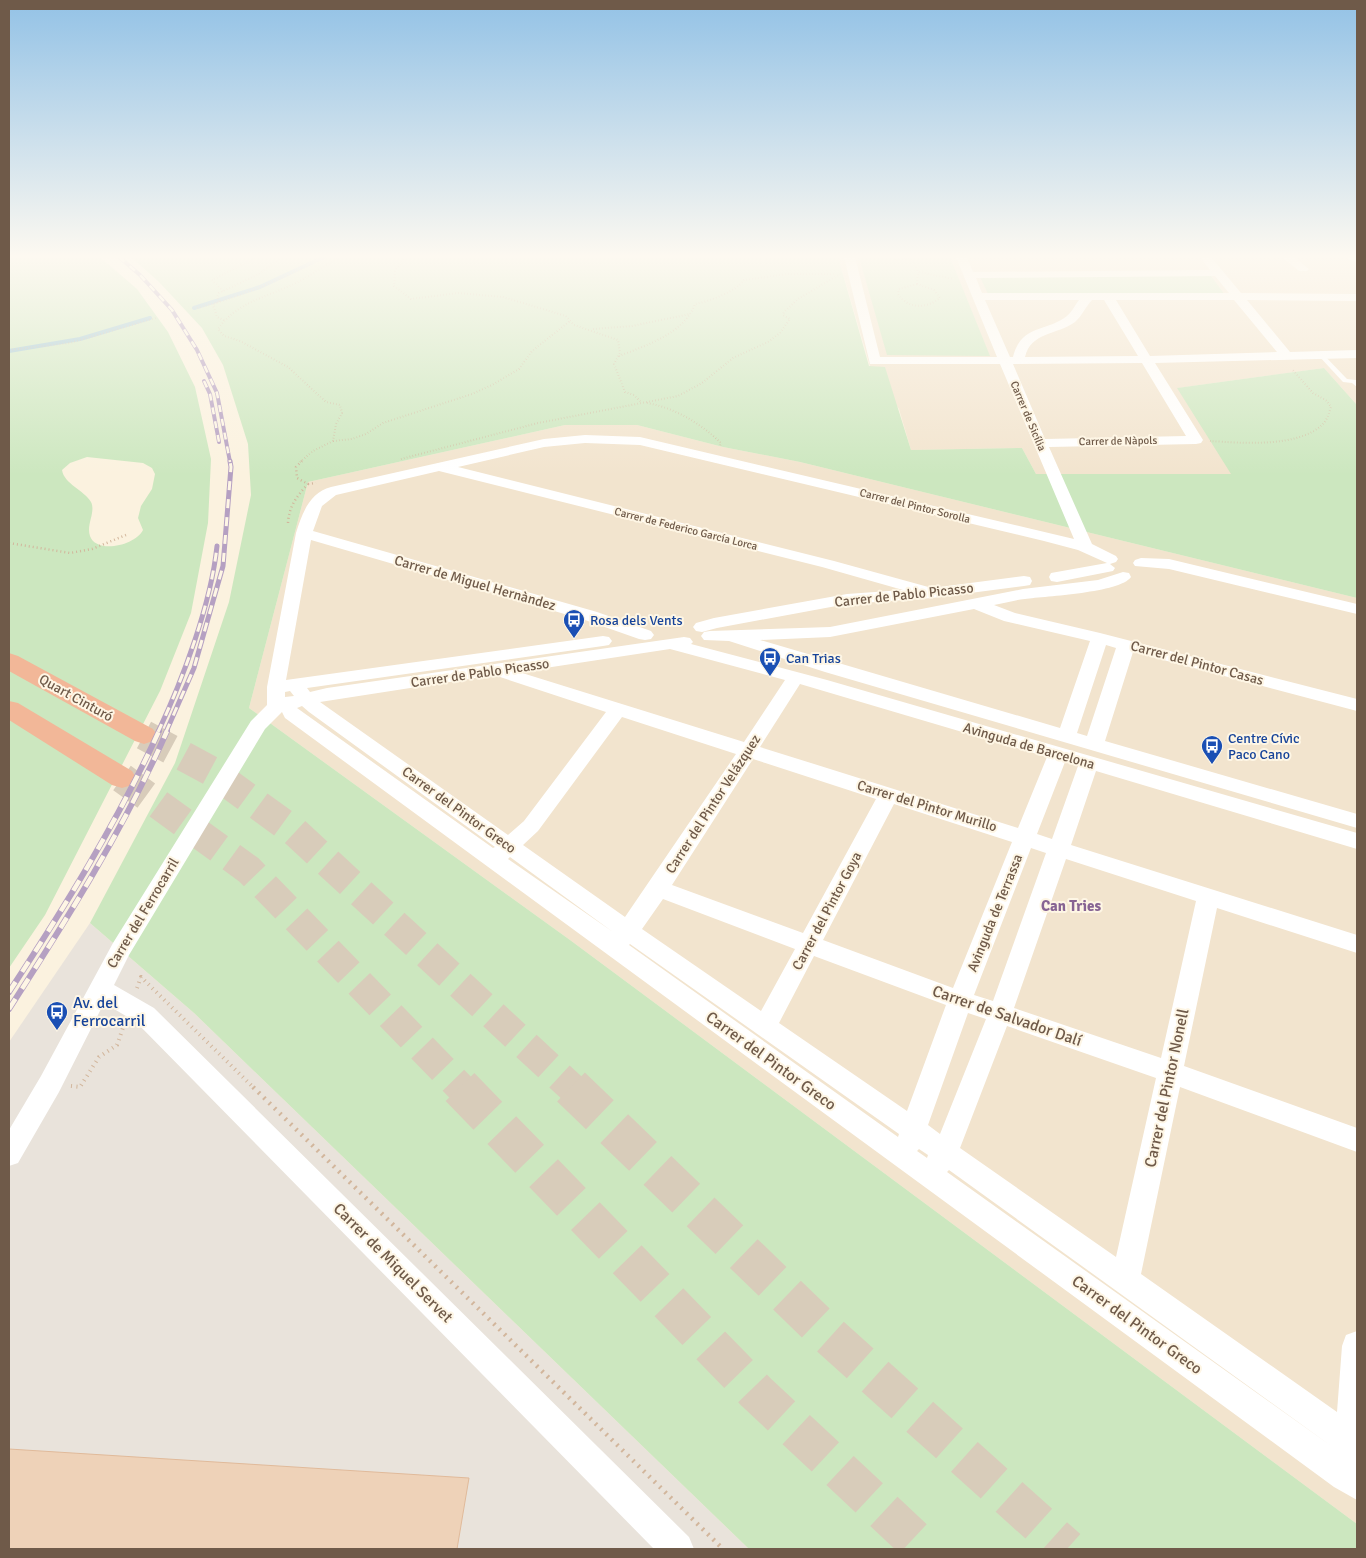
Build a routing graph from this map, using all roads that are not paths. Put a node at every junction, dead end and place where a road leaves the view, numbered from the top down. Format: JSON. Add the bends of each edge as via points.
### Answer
{"nodes":[{"id":1,"x":868,"y":330,"type":"edge"},
{"id":2,"x":996,"y":330,"type":"edge"},
{"id":3,"x":1043,"y":330,"type":"edge"},
{"id":4,"x":1128,"y":330,"type":"edge"},
{"id":5,"x":1263,"y":330,"type":"edge"},
{"id":6,"x":1320,"y":354,"type":"junction"},
{"id":7,"x":1357,"y":354,"type":"edge"},
{"id":8,"x":1146,"y":359,"type":"junction"},
{"id":9,"x":1286,"y":359,"type":"junction"},
{"id":10,"x":1011,"y":361,"type":"junction"},
{"id":11,"x":1357,"y":384,"type":"edge"},
{"id":12,"x":1040,"y":443,"type":"junction"},
{"id":13,"x":718,"y":459,"type":"joint"},
{"id":14,"x":439,"y":467,"type":"junction"},
{"id":15,"x":304,"y":533,"type":"junction"},
{"id":16,"x":1084,"y":547,"type":"junction"},
{"id":17,"x":1141,"y":563,"type":"junction"},
{"id":18,"x":1108,"y":564,"type":"junction"},
{"id":19,"x":1123,"y":577,"type":"junction"},
{"id":20,"x":932,"y":593,"type":"junction"},
{"id":21,"x":1028,"y":594,"type":"junction"},
{"id":22,"x":975,"y":603,"type":"junction"},
{"id":23,"x":1357,"y":609,"type":"edge"},
{"id":24,"x":1037,"y":622,"type":"junction"},
{"id":25,"x":830,"y":632,"type":"junction"},
{"id":26,"x":645,"y":635,"type":"junction"},
{"id":27,"x":733,"y":636,"type":"junction"},
{"id":28,"x":1100,"y":638,"type":"junction"},
{"id":29,"x":692,"y":640,"type":"junction"},
{"id":30,"x":1126,"y":645,"type":"junction"},
{"id":31,"x":763,"y":647,"type":"junction"},
{"id":32,"x":9,"y":661,"type":"edge"},
{"id":33,"x":496,"y":671,"type":"junction"},
{"id":34,"x":796,"y":677,"type":"junction"},
{"id":35,"x":286,"y":693,"type":"junction"},
{"id":36,"x":1357,"y":705,"type":"edge"},
{"id":37,"x":9,"y":709,"type":"edge"},
{"id":38,"x":618,"y":709,"type":"junction"},
{"id":39,"x":144,"y":735,"type":"tunnel mouth"},
{"id":40,"x":1062,"y":745,"type":"junction"},
{"id":41,"x":748,"y":750,"type":"junction"},
{"id":42,"x":1091,"y":754,"type":"junction"},
{"id":43,"x":122,"y":778,"type":"tunnel mouth"},
{"id":44,"x":889,"y":794,"type":"junction"},
{"id":45,"x":1357,"y":821,"type":"edge"},
{"id":46,"x":1026,"y":837,"type":"junction"},
{"id":47,"x":1357,"y":841,"type":"edge"},
{"id":48,"x":1059,"y":848,"type":"junction"},
{"id":49,"x":501,"y":853,"type":"junction"},
{"id":50,"x":658,"y":889,"type":"junction"},
{"id":51,"x":1208,"y":896,"type":"junction"},
{"id":52,"x":620,"y":939,"type":"junction"},
{"id":53,"x":808,"y":944,"type":"junction"},
{"id":54,"x":1357,"y":944,"type":"edge"},
{"id":55,"x":100,"y":989,"type":"junction"},
{"id":56,"x":960,"y":1000,"type":"junction"},
{"id":57,"x":1000,"y":1014,"type":"junction"},
{"id":58,"x":765,"y":1027,"type":"junction"},
{"id":59,"x":1170,"y":1072,"type":"junction"},
{"id":60,"x":912,"y":1130,"type":"junction"},
{"id":61,"x":1357,"y":1140,"type":"edge"},
{"id":62,"x":9,"y":1154,"type":"edge"},
{"id":63,"x":945,"y":1154,"type":"junction"},
{"id":64,"x":905,"y":1157,"type":"junction"},
{"id":65,"x":929,"y":1175,"type":"junction"},
{"id":66,"x":1125,"y":1281,"type":"junction"},
{"id":67,"x":1357,"y":1346,"type":"edge"},
{"id":68,"x":1354,"y":1443,"type":"edge"},
{"id":69,"x":1351,"y":1480,"type":"edge"},
{"id":70,"x":677,"y":1549,"type":"edge"}],
"edges":[{"from":1,"to":10,"type":"street","via":[[876,361]]},
{"from":2,"to":10,"type":"street","name":"Carrer de Sicília"},
{"from":3,"to":10,"type":"street","via":[[1026,342]]},
{"from":4,"to":8,"type":"street"},
{"from":5,"to":9,"type":"street"},
{"from":6,"to":7,"type":"street"},
{"from":6,"to":9,"type":"street"},
{"from":6,"to":11,"type":"lane","via":[[1345,381]]},
{"from":8,"to":9,"type":"street"},
{"from":8,"to":10,"type":"street"},
{"from":8,"to":12,"type":"street","name":"Carrer de Nàpols","via":[[1196,440]]},
{"from":10,"to":12,"type":"street","name":"Carrer de Sicília"},
{"from":12,"to":16,"type":"street","name":"Carrer de Sicília"},
{"from":13,"to":14,"type":"street","name":"Carrer de Federico García Lorca","via":[[640,441],[585,439],[544,443]]},
{"from":13,"to":16,"type":"street","name":"Carrer del Pintor Sorolla"},
{"from":14,"to":15,"type":"street","name":"Carrer de Federico García Lorca","via":[[324,495],[312,508]]},
{"from":14,"to":20,"type":"street","name":"Carrer de Federico García Lorca"},
{"from":15,"to":26,"type":"street","name":"Carrer de Miguel Hernàndez","via":[[591,616]]},
{"from":15,"to":35,"type":"street","name":"Carrer de Federico García Lorca"},
{"from":16,"to":18,"type":"street","name":"Carrer del Pintor Sorolla"},
{"from":17,"to":18,"type":"street","via":[[1126,557]]},
{"from":17,"to":19,"type":"street","name":"Carrer de Pablo Picasso","via":[[1146,570],[1142,576]]},
{"from":17,"to":23,"type":"street","via":[[1169,564]]},
{"from":18,"to":19,"type":"street","name":"Carrer del Pintor Sorolla","via":[[1113,573]]},
{"from":18,"to":20,"type":"street","name":"Carrer de Pablo Picasso","via":[[1079,574]]},
{"from":19,"to":21,"type":"street","name":"Carrer de Pablo Picasso","via":[[1101,585]]},
{"from":20,"to":29,"type":"street","name":"Carrer de Pablo Picasso","via":[[847,599],[714,623]]},
{"from":21,"to":22,"type":"street","name":"Carrer de Pablo Picasso"},
{"from":21,"to":24,"type":"street","via":[[1023,609],[1025,615]]},
{"from":22,"to":24,"type":"street","name":"Carrer del Pintor Casas","via":[[1010,618]]},
{"from":22,"to":25,"type":"street","name":"Carrer de Pablo Picasso"},
{"from":24,"to":28,"type":"street","name":"Carrer del Pintor Casas"},
{"from":25,"to":27,"type":"street","name":"Carrer de Pablo Picasso"},
{"from":25,"to":31,"type":"street","name":"Carrer de Pablo Picasso"},
{"from":26,"to":29,"type":"street","name":"Carrer de Pablo Picasso"},
{"from":26,"to":35,"type":"street","name":"Carrer de Pablo Picasso"},
{"from":27,"to":29,"type":"street","name":"Carrer de Pablo Picasso"},
{"from":27,"to":31,"type":"street","name":"Avinguda de Barcelona"},
{"from":28,"to":30,"type":"street","name":"Carrer del Pintor Casas"},
{"from":28,"to":40,"type":"street","name":"Avinguda de Terrassa"},
{"from":29,"to":33,"type":"street","name":"Carrer de Pablo Picasso"},
{"from":29,"to":34,"type":"street","name":"Avinguda de Barcelona"},
{"from":30,"to":36,"type":"street","name":"Carrer del Pintor Casas"},
{"from":30,"to":42,"type":"street"},
{"from":31,"to":40,"type":"street","name":"Avinguda de Barcelona"},
{"from":32,"to":39,"type":"highway","name":"Quart Cinturó"},
{"from":33,"to":35,"type":"street","name":"Carrer de Pablo Picasso","via":[[327,694]]},
{"from":33,"to":38,"type":"street","name":"Carrer del Pintor Murillo"},
{"from":34,"to":40,"type":"street","name":"Avinguda de Barcelona"},
{"from":34,"to":41,"type":"street","name":"Carrer del Pintor Velázquez"},
{"from":35,"to":49,"type":"street","name":"Carrer del Pintor Greco","via":[[292,714]]},
{"from":35,"to":55,"type":"street","name":"Carrer del Ferrocarril","via":[[258,725],[146,907]]},
{"from":37,"to":43,"type":"highway"},
{"from":38,"to":41,"type":"street","name":"Carrer del Pintor Murillo"},
{"from":38,"to":49,"type":"street","via":[[531,826]]},
{"from":40,"to":42,"type":"street","name":"Avinguda de Barcelona"},
{"from":40,"to":46,"type":"street","name":"Avinguda de Terrassa"},
{"from":41,"to":44,"type":"street","name":"Carrer del Pintor Murillo"},
{"from":41,"to":50,"type":"street","name":"Carrer del Pintor Velázquez"},
{"from":42,"to":45,"type":"street","name":"Avinguda de Barcelona"},
{"from":42,"to":47,"type":"street","name":"Avinguda de Barcelona"},
{"from":42,"to":48,"type":"street"},
{"from":44,"to":46,"type":"street","name":"Carrer del Pintor Murillo"},
{"from":44,"to":53,"type":"street","name":"Carrer del Pintor Goya"},
{"from":46,"to":48,"type":"street","name":"Carrer del Pintor Murillo"},
{"from":46,"to":56,"type":"street","name":"Avinguda de Terrassa"},
{"from":48,"to":51,"type":"street","name":"Carrer del Pintor Murillo"},
{"from":48,"to":57,"type":"street"},
{"from":49,"to":52,"type":"street","name":"Carrer del Pintor Greco"},
{"from":50,"to":52,"type":"street","name":"Carrer del Pintor Velázquez"},
{"from":50,"to":53,"type":"street","name":"Carrer de Salvador Dalí"},
{"from":51,"to":54,"type":"street","name":"Carrer del Pintor Murillo"},
{"from":51,"to":59,"type":"street","name":"Carrer del Pintor Nonell"},
{"from":52,"to":58,"type":"street","name":"Carrer del Pintor Greco"},
{"from":52,"to":64,"type":"street","name":"Carrer del Pintor Greco"},
{"from":53,"to":56,"type":"street","name":"Carrer de Salvador Dalí"},
{"from":53,"to":58,"type":"street","name":"Carrer del Pintor Goya"},
{"from":55,"to":62,"type":"street","name":"Carrer del Ferrocarril"},
{"from":55,"to":70,"type":"street","name":"Carrer de Miquel Servet","via":[[145,1015]]},
{"from":56,"to":57,"type":"street","name":"Carrer de Salvador Dalí"},
{"from":56,"to":60,"type":"street","name":"Avinguda de Terrassa"},
{"from":57,"to":59,"type":"street","name":"Carrer de Salvador Dalí"},
{"from":57,"to":63,"type":"street"},
{"from":58,"to":60,"type":"street","name":"Carrer del Pintor Greco"},
{"from":59,"to":61,"type":"street","name":"Carrer de Salvador Dalí"},
{"from":59,"to":66,"type":"street","name":"Carrer del Pintor Nonell"},
{"from":60,"to":63,"type":"street","name":"Carrer del Pintor Greco"},
{"from":60,"to":64,"type":"street","name":"Avinguda de Terrassa"},
{"from":63,"to":65,"type":"street"},
{"from":63,"to":66,"type":"street","name":"Carrer del Pintor Greco"},
{"from":64,"to":65,"type":"street","name":"Carrer del Pintor Greco"},
{"from":65,"to":69,"type":"street","name":"Carrer del Pintor Greco"},
{"from":66,"to":68,"type":"street","name":"Carrer del Pintor Greco"},
{"from":67,"to":68,"type":"street"},
{"from":68,"to":69,"type":"street","name":"Carrer del Pintor Greco"}]}
